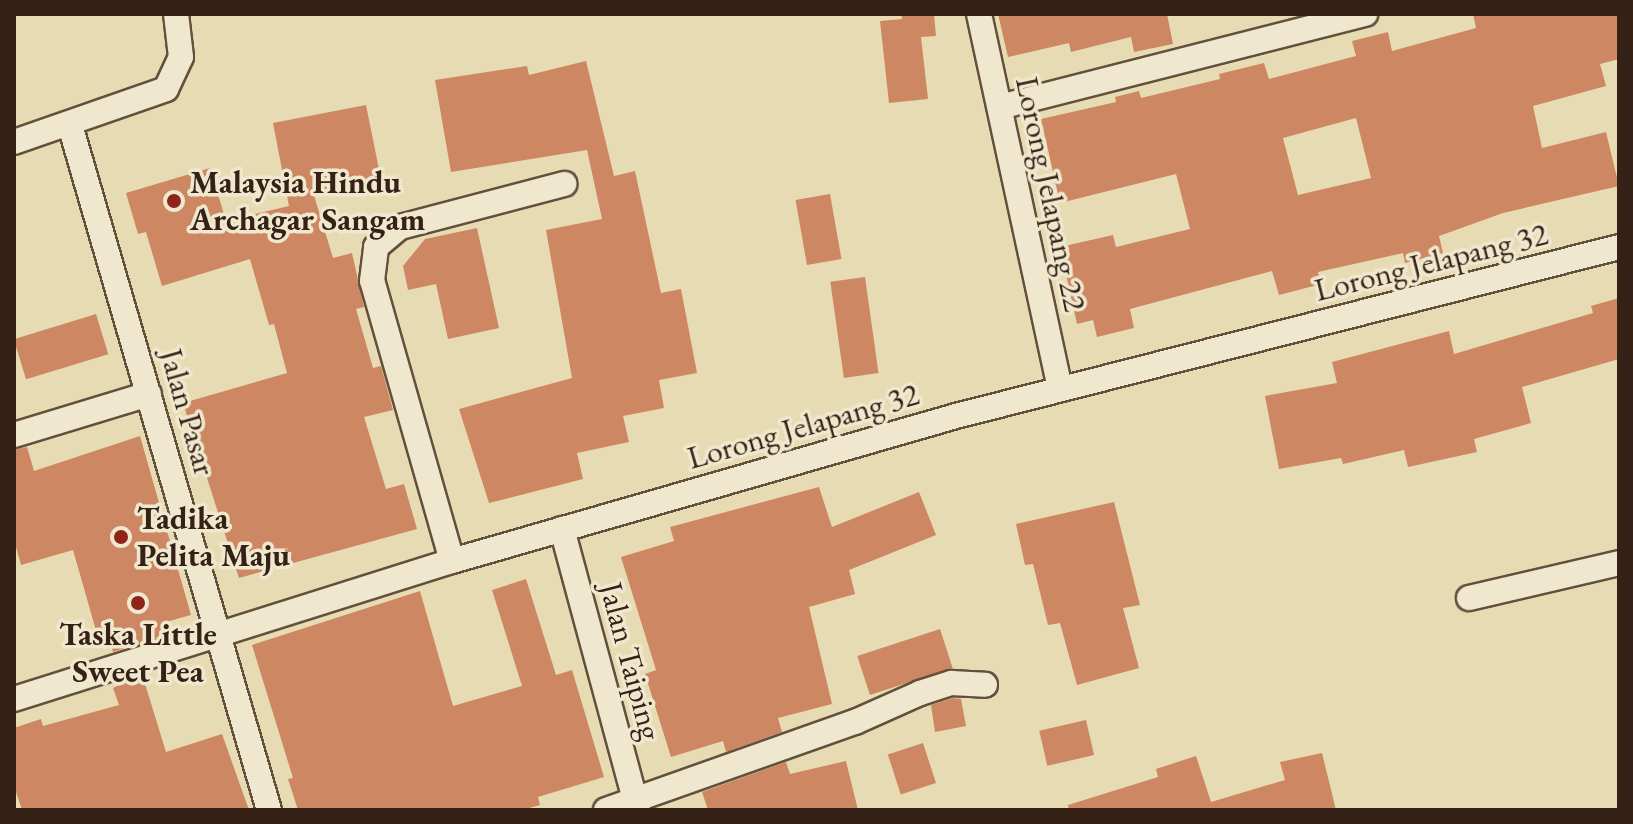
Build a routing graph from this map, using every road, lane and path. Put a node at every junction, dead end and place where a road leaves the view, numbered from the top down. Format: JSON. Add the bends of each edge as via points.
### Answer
{"nodes":[{"id":1,"x":176,"y":14,"type":"edge"},
{"id":2,"x":979,"y":14,"type":"edge"},
{"id":3,"x":1365,"y":14,"type":"edge"},
{"id":4,"x":1000,"y":107,"type":"junction"},
{"id":5,"x":70,"y":125,"type":"junction"},
{"id":6,"x":14,"y":142,"type":"edge"},
{"id":7,"x":564,"y":184,"type":"dead end"},
{"id":8,"x":1619,"y":247,"type":"edge"},
{"id":9,"x":1060,"y":389,"type":"junction"},
{"id":10,"x":149,"y":394,"type":"junction"},
{"id":11,"x":14,"y":435,"type":"edge"},
{"id":12,"x":562,"y":529,"type":"junction"},
{"id":13,"x":452,"y":561,"type":"junction"},
{"id":14,"x":1619,"y":563,"type":"edge"},
{"id":15,"x":1469,"y":598,"type":"dead end"},
{"id":16,"x":220,"y":635,"type":"junction"},
{"id":17,"x":985,"y":685,"type":"dead end"},
{"id":18,"x":14,"y":699,"type":"edge"},
{"id":19,"x":637,"y":806,"type":"edge"},
{"id":20,"x":269,"y":810,"type":"edge"},
{"id":21,"x":606,"y":810,"type":"edge"}],
"edges":[{"from":1,"to":5,"type":"street","via":[[181,57],[166,89]]},
{"from":2,"to":4,"type":"street","name":"Lorong Jelapang 22"},
{"from":3,"to":4,"type":"street"},
{"from":4,"to":9,"type":"street","name":"Lorong Jelapang 22"},
{"from":5,"to":6,"type":"street"},
{"from":5,"to":10,"type":"street","name":"Jalan Pasar"},
{"from":7,"to":13,"type":"street","via":[[400,227],[376,247],[372,281]]},
{"from":8,"to":9,"type":"street","name":"Lorong Jelapang 32"},
{"from":9,"to":12,"type":"street","name":"Lorong Jelapang 32"},
{"from":10,"to":11,"type":"street"},
{"from":10,"to":16,"type":"street","name":"Jalan Pasar"},
{"from":12,"to":13,"type":"street","name":"Lorong Jelapang 32"},
{"from":12,"to":19,"type":"street","name":"Jalan Taiping"},
{"from":13,"to":16,"type":"street","name":"Lorong Jelapang 32"},
{"from":14,"to":15,"type":"street"},
{"from":16,"to":18,"type":"street","name":"Lorong Jelapang 32"},
{"from":16,"to":20,"type":"street","name":"Jalan Pasar"},
{"from":17,"to":19,"type":"street","via":[[951,683]]},
{"from":19,"to":21,"type":"street"}]}
